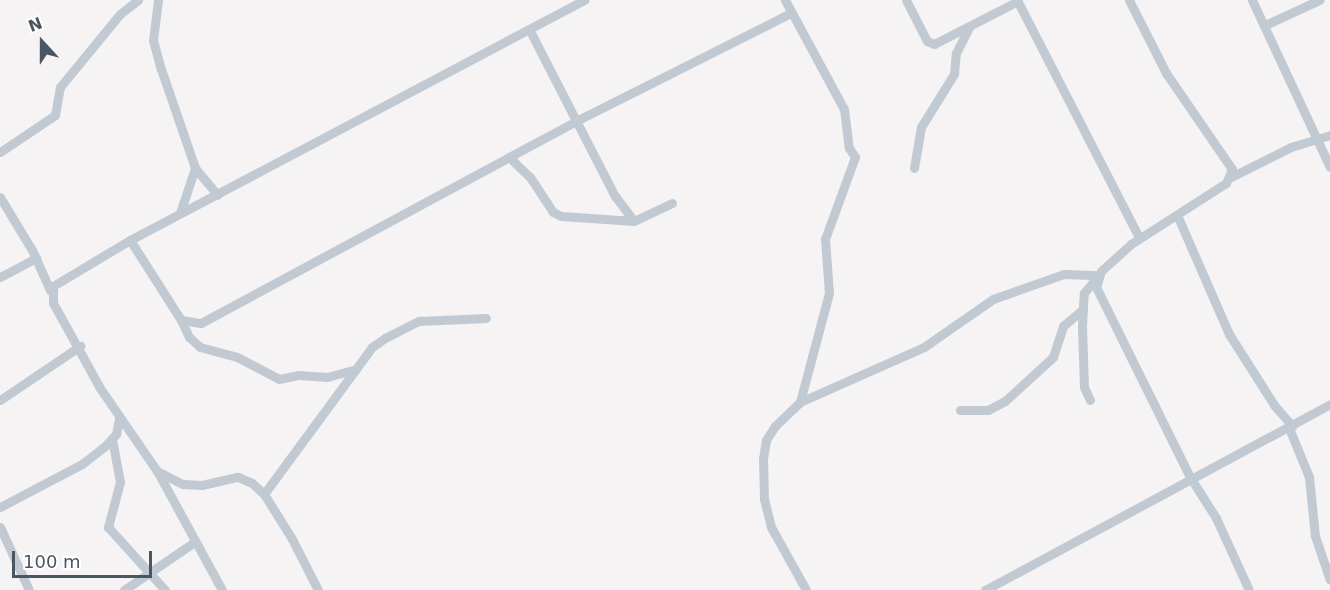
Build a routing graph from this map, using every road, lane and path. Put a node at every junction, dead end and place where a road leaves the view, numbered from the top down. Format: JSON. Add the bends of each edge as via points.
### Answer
{"nodes":[{"id":1,"x":138,"y":0,"type":"edge"},
{"id":2,"x":158,"y":0,"type":"edge"},
{"id":3,"x":584,"y":0,"type":"edge"},
{"id":4,"x":784,"y":0,"type":"edge"},
{"id":5,"x":906,"y":0,"type":"edge"},
{"id":6,"x":1018,"y":0,"type":"edge"},
{"id":7,"x":1252,"y":0,"type":"edge"},
{"id":8,"x":1319,"y":0,"type":"edge"},
{"id":9,"x":1131,"y":1,"type":"edge"},
{"id":10,"x":791,"y":13,"type":"junction"},
{"id":11,"x":1265,"y":25,"type":"junction"},
{"id":12,"x":969,"y":27,"type":"junction"},
{"id":13,"x":529,"y":29,"type":"junction"},
{"id":14,"x":578,"y":120,"type":"junction"},
{"id":15,"x":1330,"y":135,"type":"edge"},
{"id":16,"x":1316,"y":138,"type":"junction"},
{"id":17,"x":0,"y":152,"type":"edge"},
{"id":18,"x":509,"y":158,"type":"junction"},
{"id":19,"x":1330,"y":167,"type":"edge"},
{"id":20,"x":195,"y":168,"type":"junction"},
{"id":21,"x":914,"y":168,"type":"dead end"},
{"id":22,"x":1231,"y":177,"type":"junction"},
{"id":23,"x":218,"y":195,"type":"junction"},
{"id":24,"x":0,"y":197,"type":"edge"},
{"id":25,"x":672,"y":203,"type":"dead end"},
{"id":26,"x":180,"y":213,"type":"junction"},
{"id":27,"x":1177,"y":214,"type":"junction"},
{"id":28,"x":634,"y":221,"type":"junction"},
{"id":29,"x":1139,"y":237,"type":"junction"},
{"id":30,"x":130,"y":240,"type":"junction"},
{"id":31,"x":36,"y":258,"type":"junction"},
{"id":32,"x":1097,"y":276,"type":"junction"},
{"id":33,"x":0,"y":277,"type":"edge"},
{"id":34,"x":50,"y":290,"type":"junction"},
{"id":35,"x":1083,"y":309,"type":"junction"},
{"id":36,"x":486,"y":318,"type":"dead end"},
{"id":37,"x":181,"y":320,"type":"junction"},
{"id":38,"x":80,"y":346,"type":"junction"},
{"id":39,"x":358,"y":367,"type":"junction"},
{"id":40,"x":0,"y":400,"type":"edge"},
{"id":41,"x":1090,"y":400,"type":"dead end"},
{"id":42,"x":800,"y":402,"type":"junction"},
{"id":43,"x":1330,"y":404,"type":"edge"},
{"id":44,"x":960,"y":410,"type":"dead end"},
{"id":45,"x":119,"y":415,"type":"junction"},
{"id":46,"x":1291,"y":427,"type":"junction"},
{"id":47,"x":112,"y":439,"type":"junction"},
{"id":48,"x":158,"y":471,"type":"junction"},
{"id":49,"x":1190,"y":477,"type":"junction"},
{"id":50,"x":264,"y":494,"type":"junction"},
{"id":51,"x":0,"y":507,"type":"edge"},
{"id":52,"x":0,"y":527,"type":"edge"},
{"id":53,"x":193,"y":543,"type":"junction"},
{"id":54,"x":146,"y":572,"type":"junction"},
{"id":55,"x":1330,"y":580,"type":"edge"},
{"id":56,"x":29,"y":590,"type":"edge"},
{"id":57,"x":124,"y":590,"type":"edge"},
{"id":58,"x":165,"y":590,"type":"edge"},
{"id":59,"x":222,"y":590,"type":"edge"},
{"id":60,"x":318,"y":590,"type":"edge"},
{"id":61,"x":806,"y":590,"type":"edge"},
{"id":62,"x":985,"y":590,"type":"edge"},
{"id":63,"x":1249,"y":590,"type":"edge"}],
"edges":[{"from":1,"to":17,"type":"street","via":[[120,14],[60,87],[55,115]]},
{"from":2,"to":20,"type":"street","via":[[153,40]]},
{"from":3,"to":13,"type":"street"},
{"from":4,"to":10,"type":"street"},
{"from":5,"to":12,"type":"street","via":[[927,40],[934,44]]},
{"from":6,"to":12,"type":"street"},
{"from":6,"to":29,"type":"street"},
{"from":7,"to":11,"type":"street"},
{"from":8,"to":11,"type":"street"},
{"from":9,"to":22,"type":"street","via":[[1172,82],[1229,161]]},
{"from":10,"to":14,"type":"street"},
{"from":10,"to":42,"type":"street","via":[[843,110],[849,148],[855,157],[825,239],[829,293]]},
{"from":11,"to":16,"type":"street"},
{"from":12,"to":21,"type":"street","via":[[956,53],[954,74],[921,127]]},
{"from":13,"to":14,"type":"street"},
{"from":13,"to":23,"type":"street"},
{"from":14,"to":18,"type":"street"},
{"from":14,"to":28,"type":"street","via":[[615,196]]},
{"from":15,"to":16,"type":"street"},
{"from":16,"to":19,"type":"street"},
{"from":16,"to":22,"type":"street"},
{"from":18,"to":28,"type":"street","via":[[530,177],[553,212]]},
{"from":18,"to":37,"type":"street","via":[[201,323]]},
{"from":20,"to":23,"type":"street"},
{"from":20,"to":26,"type":"street"},
{"from":22,"to":27,"type":"street"},
{"from":23,"to":26,"type":"street"},
{"from":24,"to":31,"type":"street"},
{"from":25,"to":28,"type":"street"},
{"from":26,"to":30,"type":"street"},
{"from":27,"to":29,"type":"street"},
{"from":27,"to":46,"type":"street","via":[[1229,334]]},
{"from":29,"to":32,"type":"street"},
{"from":30,"to":34,"type":"street"},
{"from":30,"to":37,"type":"street"},
{"from":31,"to":33,"type":"street"},
{"from":31,"to":34,"type":"street"},
{"from":32,"to":35,"type":"street","via":[[1084,293]]},
{"from":32,"to":42,"type":"street","via":[[1064,274],[993,299],[924,347]]},
{"from":32,"to":49,"type":"street","via":[[1097,293]]},
{"from":34,"to":38,"type":"street","via":[[53,303]]},
{"from":35,"to":41,"type":"street","via":[[1084,387]]},
{"from":35,"to":44,"type":"street","via":[[1063,326],[1053,357],[1005,401],[988,410]]},
{"from":36,"to":39,"type":"street","via":[[419,321],[402,327],[372,347]]},
{"from":37,"to":39,"type":"street","via":[[189,337],[200,346],[237,357],[279,379],[335,376]]},
{"from":38,"to":40,"type":"street"},
{"from":38,"to":45,"type":"street"},
{"from":39,"to":50,"type":"street"},
{"from":42,"to":61,"type":"street","via":[[766,440],[764,499],[771,527]]},
{"from":43,"to":46,"type":"street"},
{"from":45,"to":47,"type":"street","via":[[120,425]]},
{"from":45,"to":48,"type":"street"},
{"from":46,"to":49,"type":"street"},
{"from":46,"to":55,"type":"street","via":[[1309,477],[1315,537]]},
{"from":47,"to":51,"type":"street","via":[[82,464]]},
{"from":47,"to":54,"type":"street","via":[[120,482],[108,527]]},
{"from":48,"to":50,"type":"street","via":[[183,484],[202,485],[238,477]]},
{"from":48,"to":53,"type":"street"},
{"from":49,"to":62,"type":"street"},
{"from":49,"to":63,"type":"street","via":[[1216,518]]},
{"from":50,"to":60,"type":"street"},
{"from":52,"to":56,"type":"street"},
{"from":53,"to":54,"type":"street"},
{"from":53,"to":59,"type":"street"},
{"from":54,"to":57,"type":"street"},
{"from":54,"to":58,"type":"street"}]}
